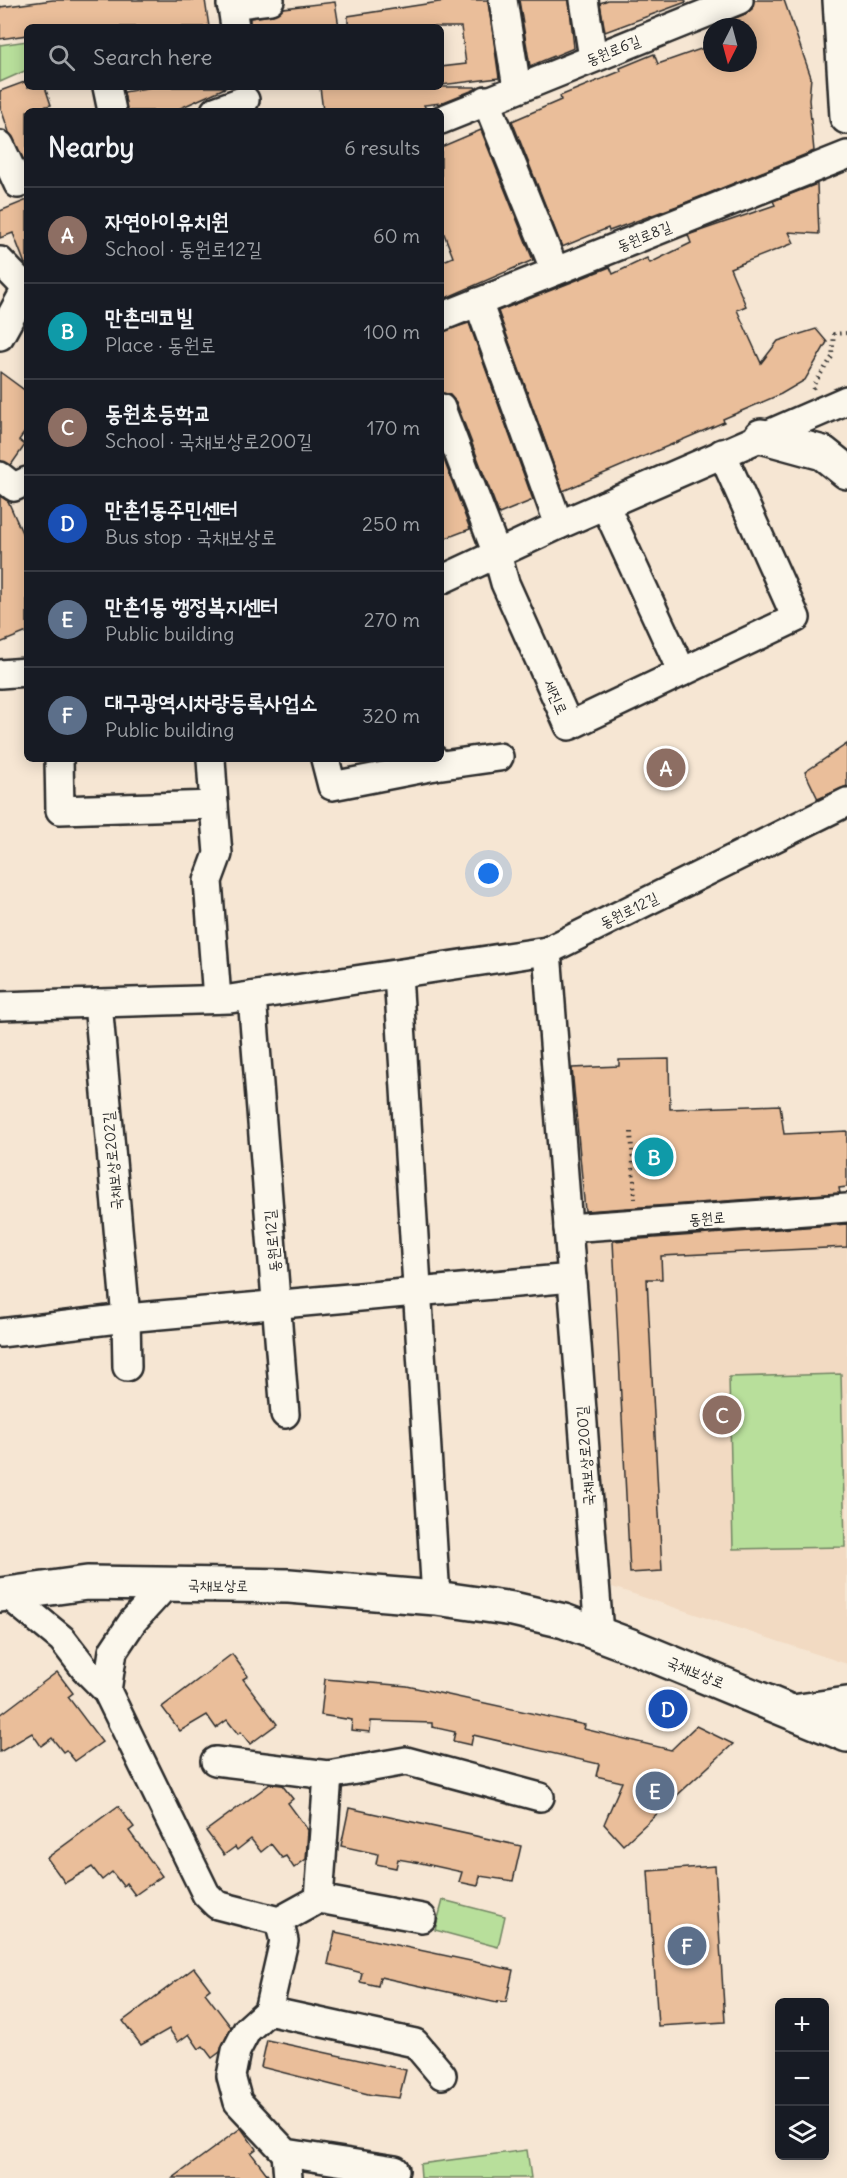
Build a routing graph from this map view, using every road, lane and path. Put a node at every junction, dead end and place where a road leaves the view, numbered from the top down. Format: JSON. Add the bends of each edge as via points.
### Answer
{"nodes":[{"id":1,"x":270,"y":0,"type":"edge"},
{"id":2,"x":503,"y":0,"type":"edge"},
{"id":3,"x":584,"y":0,"type":"edge"},
{"id":4,"x":739,"y":0,"type":"edge"},
{"id":5,"x":840,"y":0,"type":"edge"},
{"id":6,"x":232,"y":11,"type":"edge"},
{"id":7,"x":593,"y":58,"type":"junction"},
{"id":8,"x":517,"y":88,"type":"junction"},
{"id":9,"x":108,"y":90,"type":"edge"},
{"id":10,"x":245,"y":99,"type":"edge"},
{"id":11,"x":486,"y":100,"type":"junction"},
{"id":12,"x":847,"y":107,"type":"edge"},
{"id":13,"x":111,"y":108,"type":"edge"},
{"id":14,"x":222,"y":108,"type":"edge"},
{"id":15,"x":444,"y":119,"type":"edge"},
{"id":16,"x":0,"y":145,"type":"edge"},
{"id":17,"x":847,"y":155,"type":"edge"},
{"id":18,"x":15,"y":185,"type":"edge"},
{"id":19,"x":0,"y":261,"type":"edge"},
{"id":20,"x":555,"y":271,"type":"junction"},
{"id":21,"x":24,"y":284,"type":"edge"},
{"id":22,"x":24,"y":292,"type":"edge"},
{"id":23,"x":478,"y":302,"type":"junction"},
{"id":24,"x":444,"y":316,"type":"edge"},
{"id":25,"x":0,"y":336,"type":"edge"},
{"id":26,"x":847,"y":400,"type":"edge"},
{"id":27,"x":444,"y":416,"type":"edge"},
{"id":28,"x":761,"y":436,"type":"junction"},
{"id":29,"x":722,"y":453,"type":"junction"},
{"id":30,"x":847,"y":472,"type":"edge"},
{"id":31,"x":0,"y":476,"type":"edge"},
{"id":32,"x":24,"y":482,"type":"edge"},
{"id":33,"x":605,"y":505,"type":"junction"},
{"id":34,"x":558,"y":525,"type":"junction"},
{"id":35,"x":497,"y":554,"type":"junction"},
{"id":36,"x":444,"y":579,"type":"edge"},
{"id":37,"x":24,"y":672,"type":"edge"},
{"id":38,"x":682,"y":672,"type":"junction"},
{"id":39,"x":0,"y":674,"type":"edge"},
{"id":40,"x":499,"y":757,"type":"dead end"},
{"id":41,"x":58,"y":762,"type":"edge"},
{"id":42,"x":211,"y":762,"type":"edge"},
{"id":43,"x":327,"y":762,"type":"edge"},
{"id":44,"x":434,"y":763,"type":"edge"},
{"id":45,"x":847,"y":802,"type":"edge"},
{"id":46,"x":214,"y":805,"type":"junction"},
{"id":47,"x":547,"y":951,"type":"junction"},
{"id":48,"x":398,"y":974,"type":"junction"},
{"id":49,"x":252,"y":996,"type":"junction"},
{"id":50,"x":217,"y":999,"type":"junction"},
{"id":51,"x":98,"y":1003,"type":"junction"},
{"id":52,"x":0,"y":1006,"type":"edge"},
{"id":53,"x":631,"y":1132,"type":"dead end"},
{"id":54,"x":847,"y":1208,"type":"edge"},
{"id":55,"x":637,"y":1223,"type":"junction"},
{"id":56,"x":568,"y":1228,"type":"junction"},
{"id":57,"x":572,"y":1278,"type":"junction"},
{"id":58,"x":417,"y":1292,"type":"junction"},
{"id":59,"x":277,"y":1307,"type":"junction"},
{"id":60,"x":126,"y":1318,"type":"junction"},
{"id":61,"x":0,"y":1333,"type":"edge"},
{"id":62,"x":127,"y":1367,"type":"dead end"},
{"id":63,"x":285,"y":1414,"type":"dead end"},
{"id":64,"x":167,"y":1584,"type":"junction"},
{"id":65,"x":4,"y":1594,"type":"edge"},
{"id":66,"x":436,"y":1598,"type":"junction"},
{"id":67,"x":599,"y":1634,"type":"junction"},
{"id":68,"x":106,"y":1691,"type":"junction"},
{"id":69,"x":847,"y":1704,"type":"edge"},
{"id":70,"x":793,"y":1712,"type":"junction"},
{"id":71,"x":847,"y":1735,"type":"edge"},
{"id":72,"x":215,"y":1761,"type":"dead end"},
{"id":73,"x":327,"y":1775,"type":"junction"},
{"id":74,"x":540,"y":1797,"type":"dead end"},
{"id":75,"x":320,"y":1899,"type":"junction"},
{"id":76,"x":422,"y":1918,"type":"dead end"},
{"id":77,"x":279,"y":1921,"type":"junction"},
{"id":78,"x":268,"y":2011,"type":"junction"},
{"id":79,"x":442,"y":2074,"type":"dead end"},
{"id":80,"x":287,"y":2166,"type":"edge"},
{"id":81,"x":395,"y":2170,"type":"dead end"}],
"edges":[{"from":1,"to":6,"type":"street"},
{"from":2,"to":8,"type":"street"},
{"from":3,"to":7,"type":"street"},
{"from":4,"to":7,"type":"street","name":"동원로6길"},
{"from":5,"to":12,"type":"main road"},
{"from":7,"to":8,"type":"street","name":"동원로6길"},
{"from":8,"to":11,"type":"street","name":"동원로6길"},
{"from":9,"to":13,"type":"street"},
{"from":10,"to":14,"type":"street"},
{"from":11,"to":15,"type":"street","name":"동원로6길"},
{"from":11,"to":20,"type":"street"},
{"from":16,"to":18,"type":"street"},
{"from":17,"to":20,"type":"street","name":"동원로8길"},
{"from":19,"to":21,"type":"street"},
{"from":20,"to":23,"type":"street","name":"동원로8길"},
{"from":22,"to":25,"type":"street"},
{"from":23,"to":24,"type":"street","name":"동원로8길"},
{"from":23,"to":34,"type":"street"},
{"from":26,"to":28,"type":"street"},
{"from":27,"to":35,"type":"street","name":"세진로"},
{"from":28,"to":29,"type":"street"},
{"from":28,"to":30,"type":"main road","via":[[823,453]]},
{"from":29,"to":33,"type":"street"},
{"from":29,"to":38,"type":"street","name":"세진로","via":[[796,618]]},
{"from":31,"to":32,"type":"street","via":[[14,487]]},
{"from":33,"to":34,"type":"street"},
{"from":33,"to":38,"type":"street"},
{"from":34,"to":35,"type":"street"},
{"from":35,"to":36,"type":"street"},
{"from":35,"to":38,"type":"street","name":"세진로","via":[[505,583],[569,726]]},
{"from":37,"to":39,"type":"street"},
{"from":40,"to":44,"type":"street"},
{"from":41,"to":46,"type":"street","via":[[60,810]]},
{"from":42,"to":46,"type":"street"},
{"from":43,"to":44,"type":"street","via":[[332,786]]},
{"from":45,"to":47,"type":"street","name":"동원로12길"},
{"from":46,"to":50,"type":"street","via":[[218,854],[208,881]]},
{"from":47,"to":48,"type":"street","name":"동원로12길"},
{"from":47,"to":56,"type":"street","name":"국채보상로200길"},
{"from":48,"to":49,"type":"street","name":"동원로12길"},
{"from":48,"to":58,"type":"street"},
{"from":49,"to":50,"type":"street","name":"동원로12길"},
{"from":49,"to":59,"type":"street","name":"동원로12길"},
{"from":50,"to":51,"type":"street","name":"동원로12길"},
{"from":51,"to":52,"type":"street","name":"동원로12길"},
{"from":51,"to":60,"type":"street","name":"국채보상로202길"},
{"from":53,"to":55,"type":"path"},
{"from":54,"to":55,"type":"street","name":"동원로"},
{"from":55,"to":56,"type":"street","name":"동원로"},
{"from":56,"to":57,"type":"street","name":"국채보상로200길"},
{"from":57,"to":58,"type":"street"},
{"from":57,"to":67,"type":"street","name":"국채보상로200길"},
{"from":58,"to":59,"type":"street"},
{"from":58,"to":66,"type":"street"},
{"from":59,"to":60,"type":"street"},
{"from":59,"to":63,"type":"street"},
{"from":60,"to":61,"type":"street"},
{"from":60,"to":62,"type":"street","name":"국채보상로202길"},
{"from":64,"to":65,"type":"main road","name":"국채보상로","via":[[87,1583]]},
{"from":64,"to":66,"type":"main road","name":"국채보상로","via":[[289,1586]]},
{"from":64,"to":68,"type":"street","via":[[114,1651]]},
{"from":65,"to":68,"type":"street","via":[[62,1639]]},
{"from":66,"to":67,"type":"main road","name":"국채보상로","via":[[513,1609]]},
{"from":67,"to":70,"type":"main road","name":"국채보상로"},
{"from":68,"to":77,"type":"street","via":[[206,1894],[217,1905]]},
{"from":69,"to":70,"type":"main road"},
{"from":70,"to":71,"type":"main road","name":"국채보상로"},
{"from":72,"to":73,"type":"street"},
{"from":73,"to":74,"type":"street","via":[[406,1761]]},
{"from":73,"to":75,"type":"street"},
{"from":75,"to":76,"type":"street"},
{"from":75,"to":77,"type":"street"},
{"from":77,"to":78,"type":"street","via":[[285,1941]]},
{"from":78,"to":79,"type":"street","via":[[415,2043]]},
{"from":78,"to":80,"type":"street","via":[[247,2030],[236,2051],[231,2076],[238,2102]]},
{"from":80,"to":81,"type":"street"}]}
